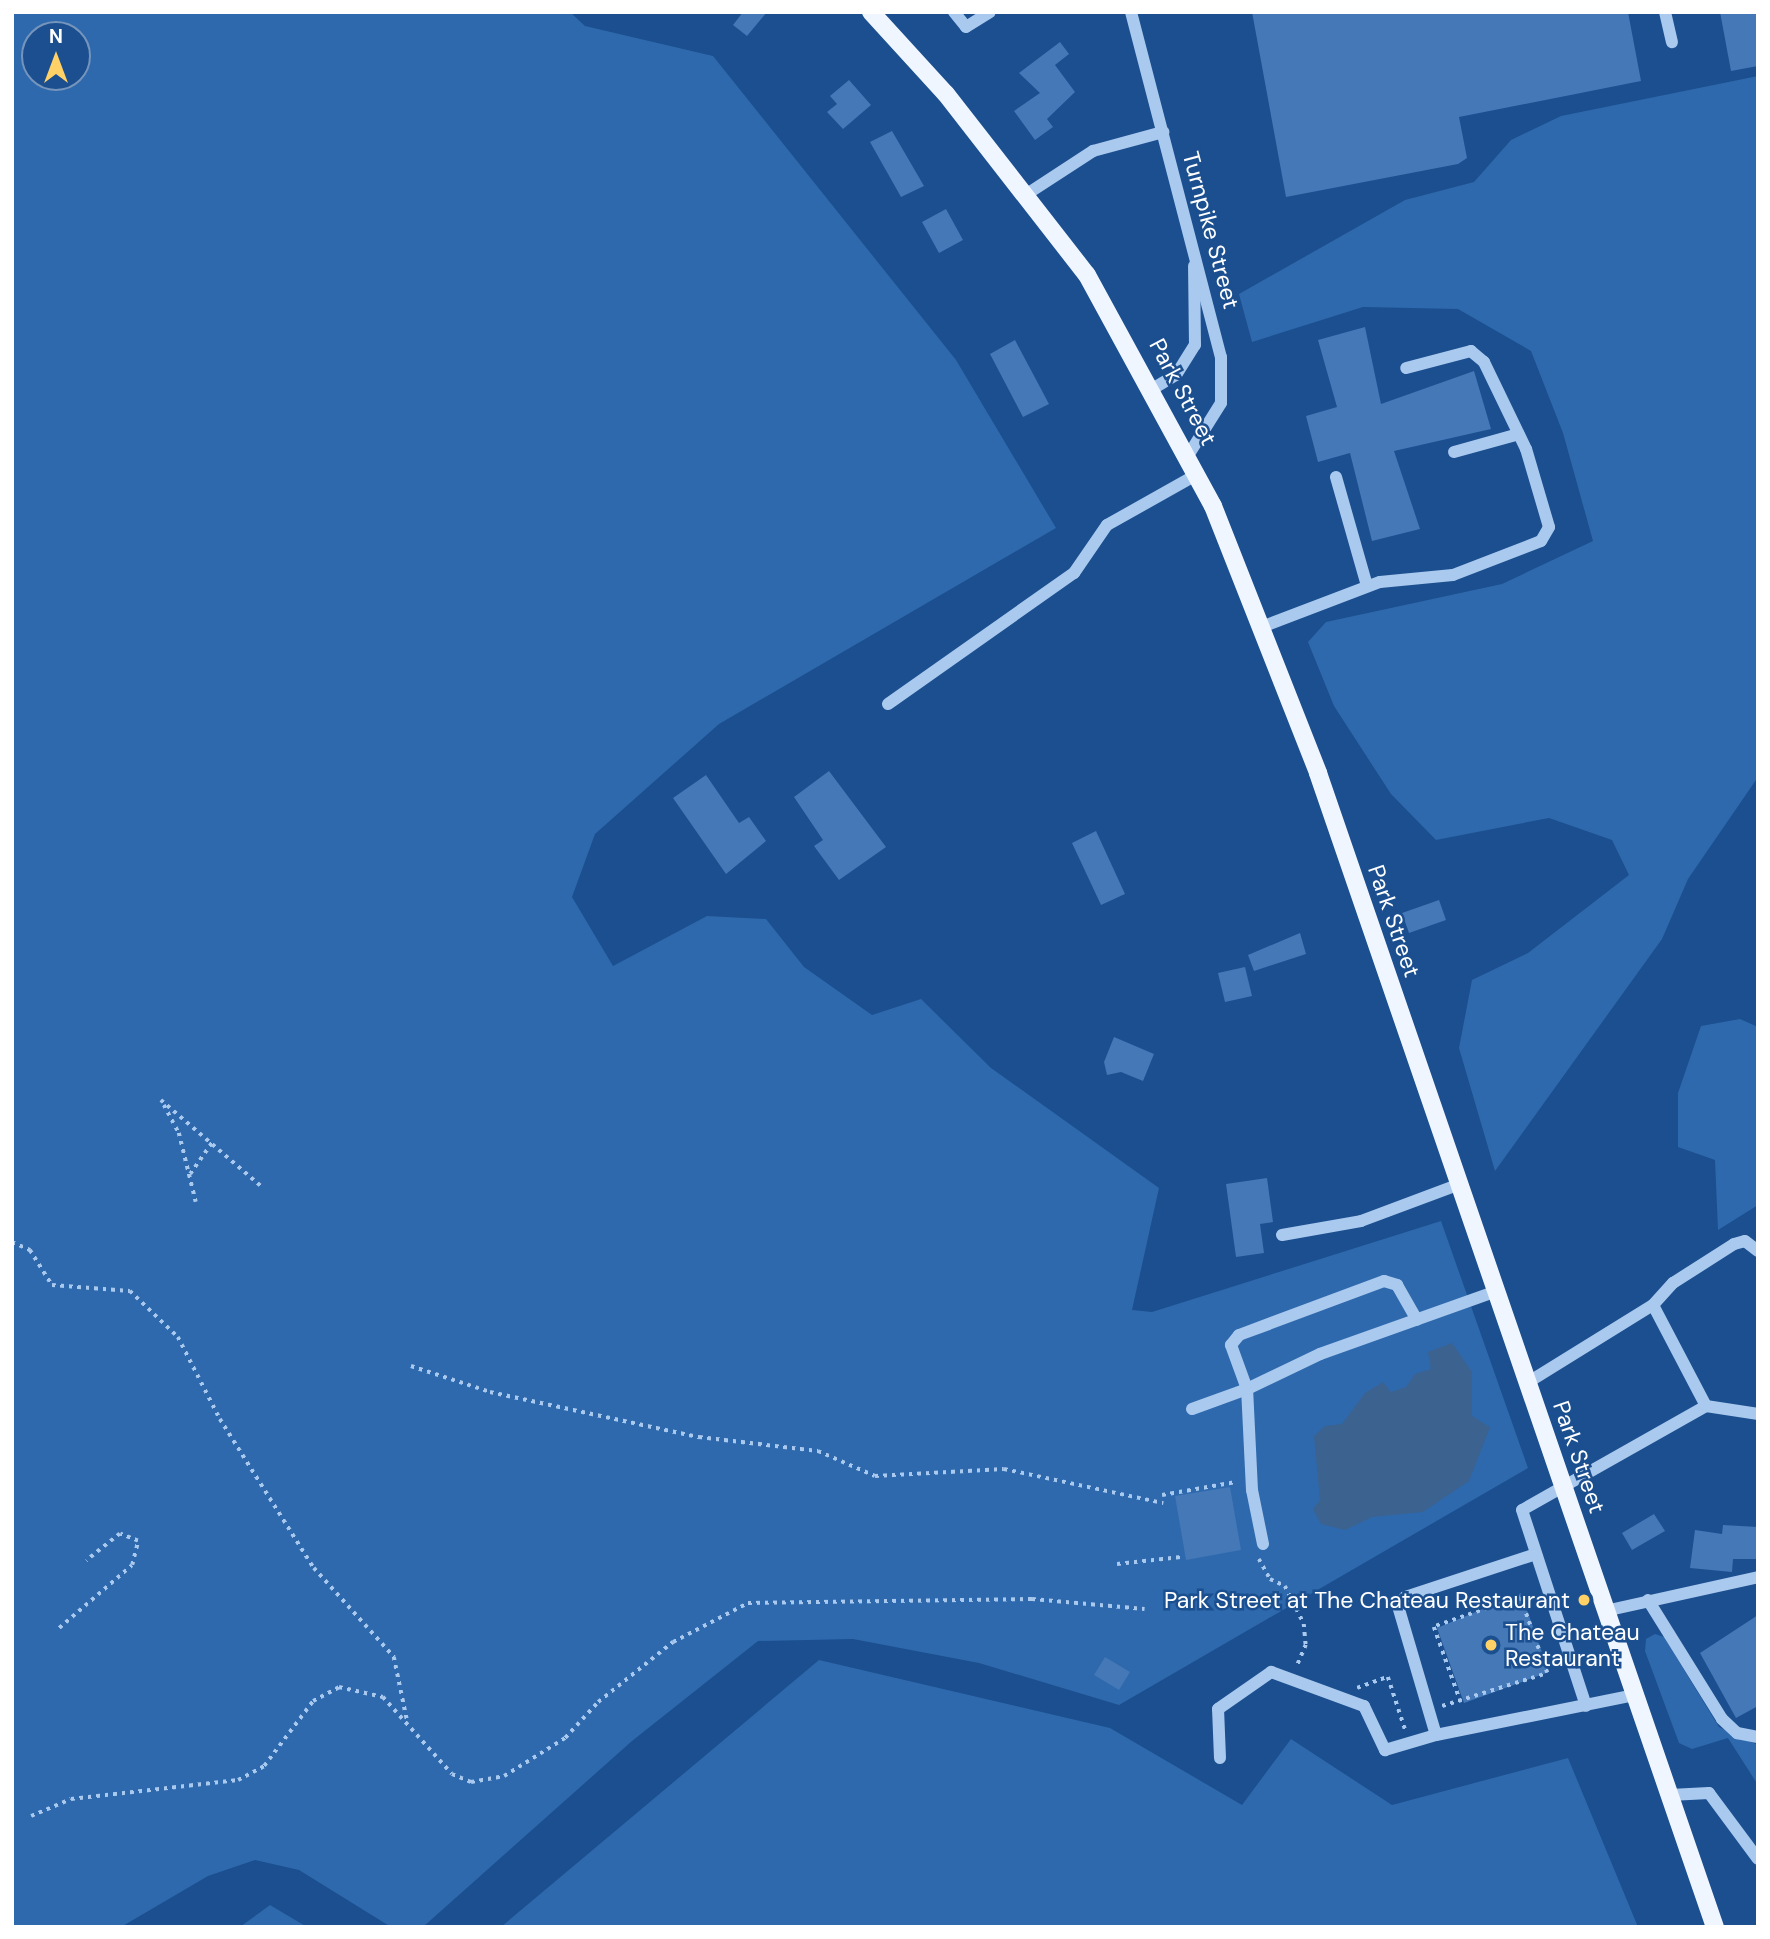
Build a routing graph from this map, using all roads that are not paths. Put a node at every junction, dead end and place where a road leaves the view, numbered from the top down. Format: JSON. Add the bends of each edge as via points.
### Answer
{"nodes":[{"id":1,"x":954,"y":12,"type":"edge"},
{"id":2,"x":990,"y":12,"type":"edge"},
{"id":3,"x":1131,"y":12,"type":"edge"},
{"id":4,"x":1665,"y":12,"type":"edge"},
{"id":5,"x":879,"y":15,"type":"edge"},
{"id":6,"x":1672,"y":42,"type":"dead end"},
{"id":7,"x":1163,"y":132,"type":"junction"},
{"id":8,"x":1027,"y":194,"type":"junction"},
{"id":9,"x":1193,"y":256,"type":"junction"},
{"id":10,"x":1406,"y":368,"type":"dead end"},
{"id":11,"x":1154,"y":388,"type":"junction"},
{"id":12,"x":1519,"y":434,"type":"junction"},
{"id":13,"x":1454,"y":452,"type":"dead end"},
{"id":14,"x":1189,"y":454,"type":"junction"},
{"id":15,"x":1198,"y":474,"type":"junction"},
{"id":16,"x":1335,"y":477,"type":"dead end"},
{"id":17,"x":1367,"y":586,"type":"junction"},
{"id":18,"x":1264,"y":626,"type":"junction"},
{"id":19,"x":888,"y":704,"type":"dead end"},
{"id":20,"x":1460,"y":1184,"type":"junction"},
{"id":21,"x":1282,"y":1235,"type":"dead end"},
{"id":22,"x":1758,"y":1251,"type":"edge"},
{"id":23,"x":1497,"y":1290,"type":"junction"},
{"id":24,"x":1653,"y":1305,"type":"junction"},
{"id":25,"x":1417,"y":1320,"type":"junction"},
{"id":26,"x":1527,"y":1383,"type":"junction"},
{"id":27,"x":1247,"y":1389,"type":"junction"},
{"id":28,"x":1706,"y":1406,"type":"junction"},
{"id":29,"x":1192,"y":1409,"type":"dead end"},
{"id":30,"x":1758,"y":1414,"type":"edge"},
{"id":31,"x":1564,"y":1488,"type":"junction"},
{"id":32,"x":1260,"y":1550,"type":"road end"},
{"id":33,"x":1533,"y":1555,"type":"junction"},
{"id":34,"x":1758,"y":1577,"type":"edge"},
{"id":35,"x":1648,"y":1600,"type":"junction"},
{"id":36,"x":1605,"y":1611,"type":"junction"},
{"id":37,"x":1634,"y":1695,"type":"junction"},
{"id":38,"x":1586,"y":1706,"type":"junction"},
{"id":39,"x":1434,"y":1730,"type":"junction"},
{"id":40,"x":1758,"y":1737,"type":"edge"},
{"id":41,"x":1220,"y":1758,"type":"dead end"},
{"id":42,"x":1670,"y":1795,"type":"junction"},
{"id":43,"x":1758,"y":1859,"type":"edge"},
{"id":44,"x":1715,"y":1927,"type":"edge"}],
"edges":[{"from":1,"to":2,"type":"street","via":[[966,27]]},
{"from":3,"to":7,"type":"street","name":"Turnpike Street"},
{"from":4,"to":6,"type":"street"},
{"from":5,"to":8,"type":"main road","name":"Park Street"},
{"from":7,"to":8,"type":"street","via":[[1093,151]]},
{"from":7,"to":9,"type":"street","name":"Turnpike Street"},
{"from":8,"to":11,"type":"main road","name":"Park Street","via":[[1087,275]]},
{"from":9,"to":11,"type":"street","via":[[1195,345],[1176,375]]},
{"from":9,"to":14,"type":"street","name":"Turnpike Street","via":[[1216,326],[1224,382],[1221,403]]},
{"from":10,"to":12,"type":"street","via":[[1471,351],[1498,385]]},
{"from":11,"to":14,"type":"main road","name":"Park Street"},
{"from":12,"to":13,"type":"street"},
{"from":12,"to":17,"type":"street","via":[[1546,507],[1549,527],[1541,541],[1453,575]]},
{"from":14,"to":15,"type":"main road","name":"Park Street"},
{"from":15,"to":18,"type":"main road","name":"Park Street"},
{"from":15,"to":19,"type":"street","via":[[1107,525],[1074,573]]},
{"from":16,"to":17,"type":"street"},
{"from":17,"to":18,"type":"street"},
{"from":18,"to":20,"type":"main road","name":"Park Street"},
{"from":20,"to":21,"type":"street","via":[[1361,1221]]},
{"from":20,"to":23,"type":"main road","name":"Park Street"},
{"from":22,"to":24,"type":"street","via":[[1745,1241],[1734,1244],[1680,1278]]},
{"from":23,"to":25,"type":"street"},
{"from":23,"to":26,"type":"main road","name":"Park Street"},
{"from":24,"to":26,"type":"street"},
{"from":24,"to":28,"type":"street"},
{"from":25,"to":27,"type":"street","via":[[1297,1363]]},
{"from":25,"to":27,"type":"street","via":[[1396,1285],[1384,1281],[1239,1335],[1231,1345]]},
{"from":26,"to":31,"type":"main road","name":"Park Street"},
{"from":27,"to":29,"type":"street"},
{"from":27,"to":32,"type":"street"},
{"from":28,"to":30,"type":"street"},
{"from":28,"to":31,"type":"street"},
{"from":31,"to":33,"type":"street","via":[[1522,1510]]},
{"from":31,"to":36,"type":"main road","name":"Park Street"},
{"from":33,"to":38,"type":"street"},
{"from":33,"to":39,"type":"street","via":[[1401,1601],[1398,1619]]},
{"from":34,"to":35,"type":"street"},
{"from":35,"to":36,"type":"street"},
{"from":35,"to":40,"type":"street","via":[[1722,1719],[1737,1733]]},
{"from":36,"to":37,"type":"main road","name":"Park Street"},
{"from":37,"to":38,"type":"street"},
{"from":37,"to":42,"type":"main road","name":"Park Street"},
{"from":38,"to":39,"type":"street"},
{"from":39,"to":41,"type":"street","via":[[1385,1750],[1366,1707],[1272,1672],[1217,1709]]},
{"from":42,"to":43,"type":"street","via":[[1709,1793]]},
{"from":42,"to":44,"type":"main road","name":"Park Street"}]}
